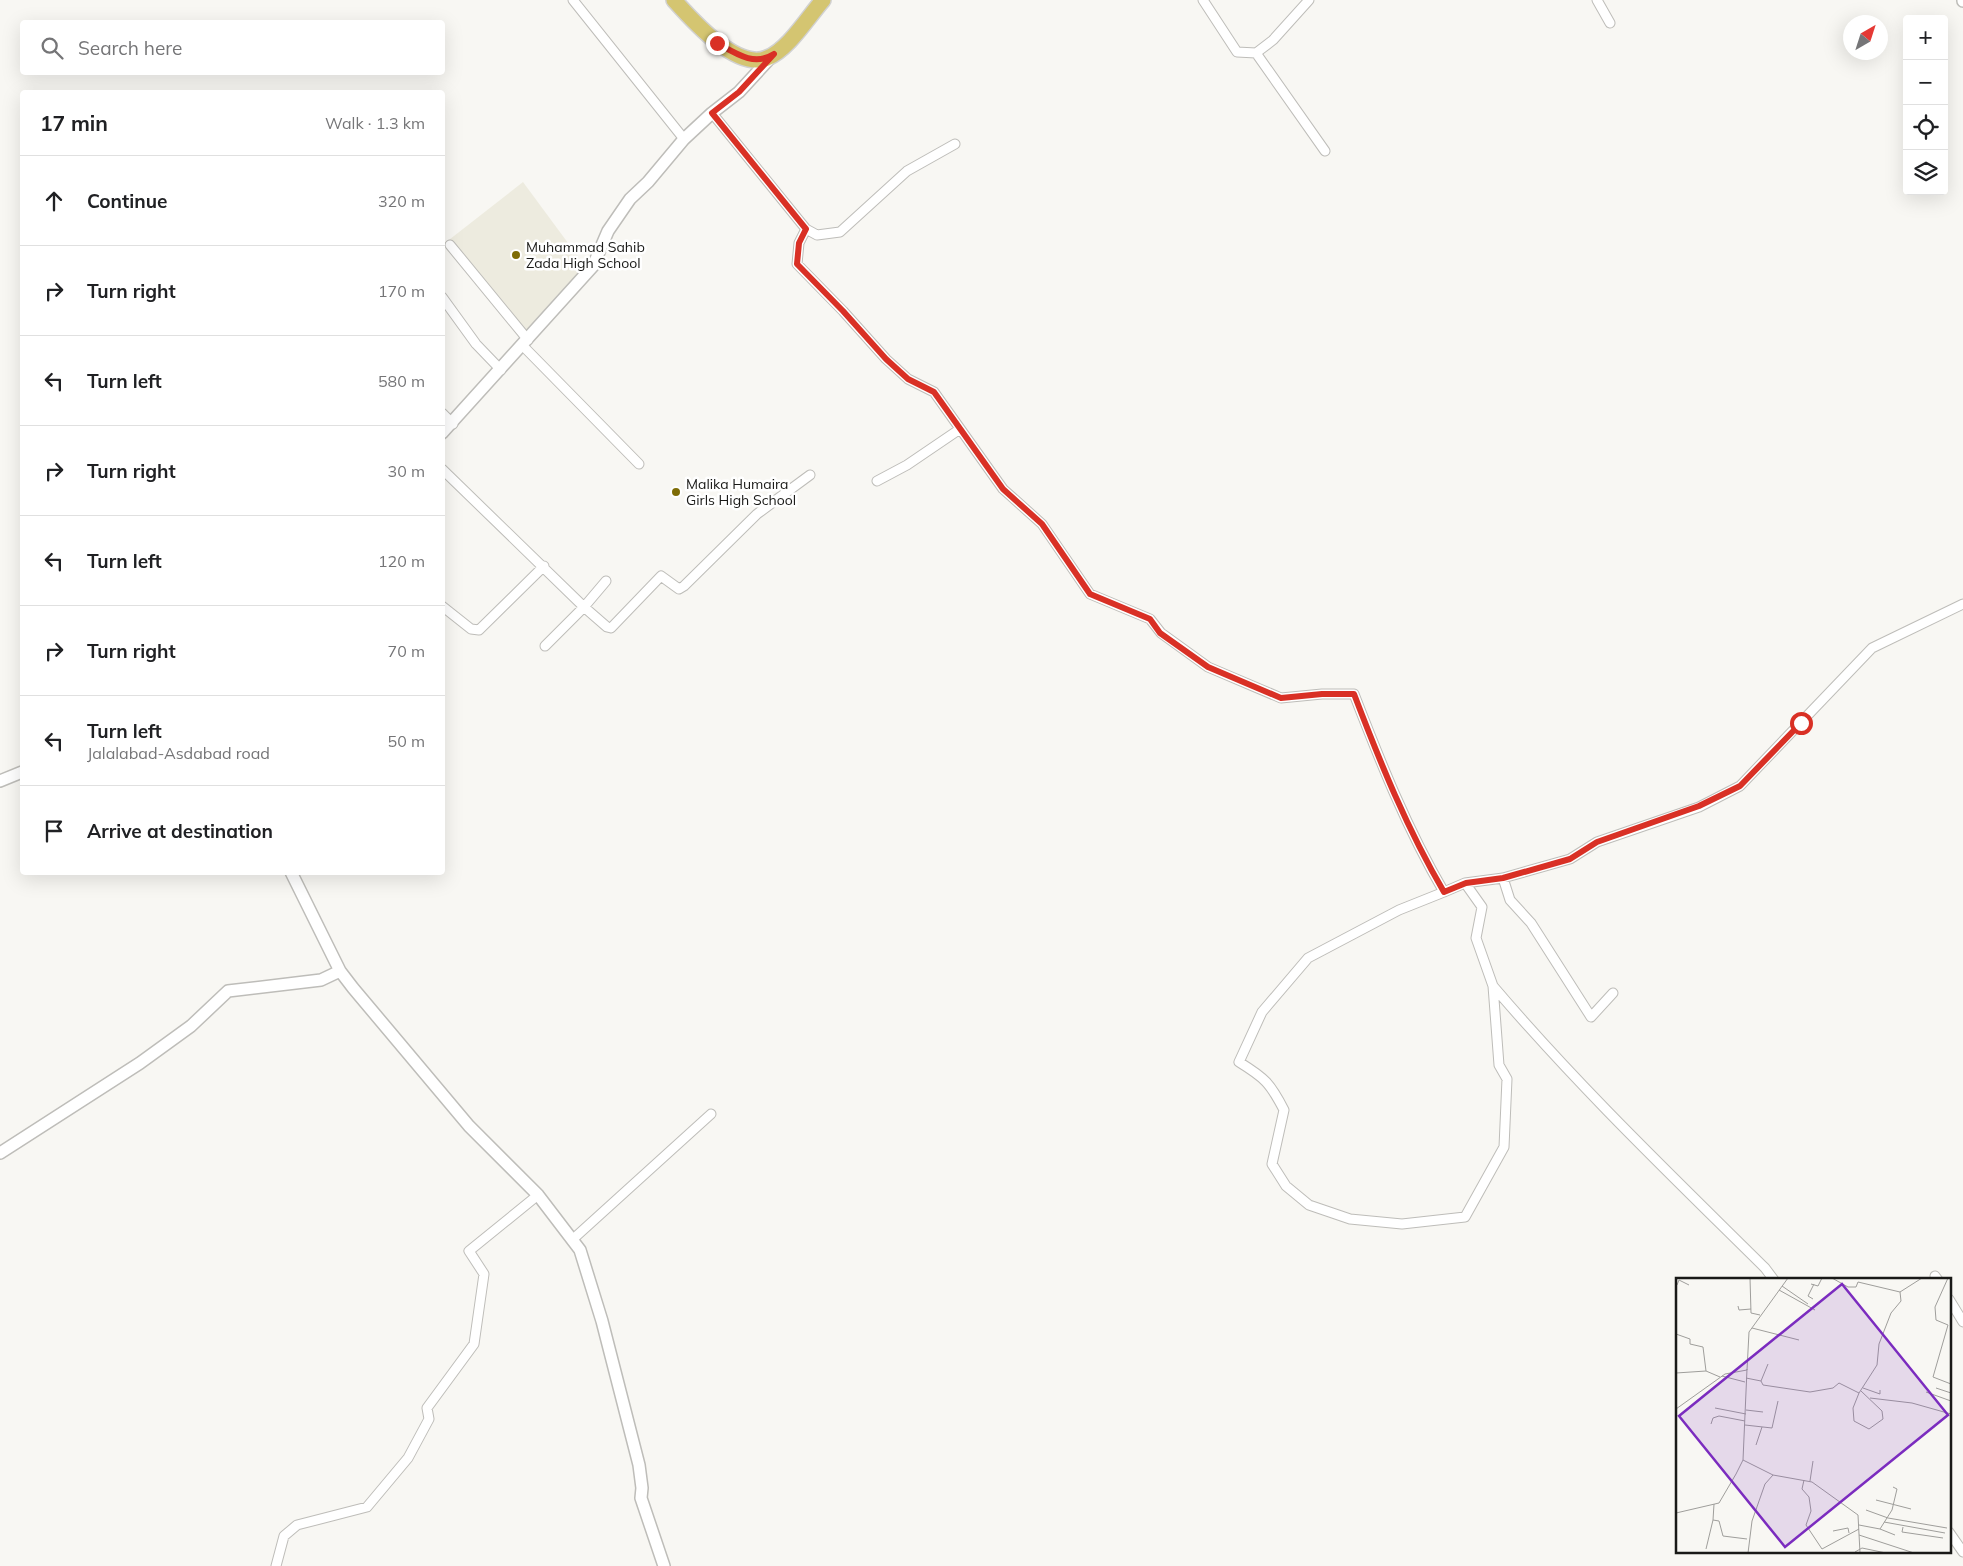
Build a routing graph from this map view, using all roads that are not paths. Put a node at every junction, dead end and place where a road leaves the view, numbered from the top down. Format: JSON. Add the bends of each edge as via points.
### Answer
{"nodes":[{"id":1,"x":573,"y":0,"type":"edge"},
{"id":2,"x":674,"y":0,"type":"edge"},
{"id":3,"x":823,"y":0,"type":"edge"},
{"id":4,"x":1203,"y":0,"type":"edge"},
{"id":5,"x":1310,"y":0,"type":"edge"},
{"id":6,"x":1597,"y":0,"type":"edge"},
{"id":7,"x":1610,"y":22,"type":"dead end"},
{"id":8,"x":774,"y":54,"type":"junction"},
{"id":9,"x":1256,"y":54,"type":"junction"},
{"id":10,"x":712,"y":113,"type":"junction"},
{"id":11,"x":684,"y":139,"type":"junction"},
{"id":12,"x":955,"y":144,"type":"dead end"},
{"id":13,"x":1325,"y":151,"type":"dead end"},
{"id":14,"x":806,"y":229,"type":"junction"},
{"id":15,"x":450,"y":244,"type":"dead end"},
{"id":16,"x":445,"y":301,"type":"edge"},
{"id":17,"x":525,"y":343,"type":"junction"},
{"id":18,"x":500,"y":370,"type":"junction"},
{"id":19,"x":445,"y":416,"type":"edge"},
{"id":20,"x":453,"y":424,"type":"junction"},
{"id":21,"x":960,"y":429,"type":"junction"},
{"id":22,"x":445,"y":431,"type":"edge"},
{"id":23,"x":639,"y":464,"type":"dead end"},
{"id":24,"x":445,"y":472,"type":"edge"},
{"id":25,"x":810,"y":475,"type":"dead end"},
{"id":26,"x":877,"y":481,"type":"dead end"},
{"id":27,"x":544,"y":566,"type":"junction"},
{"id":28,"x":606,"y":581,"type":"dead end"},
{"id":29,"x":1963,"y":604,"type":"edge"},
{"id":30,"x":584,"y":607,"type":"junction"},
{"id":31,"x":445,"y":608,"type":"edge"},
{"id":32,"x":545,"y":646,"type":"dead end"},
{"id":33,"x":20,"y":773,"type":"edge"},
{"id":34,"x":0,"y":781,"type":"edge"},
{"id":35,"x":292,"y":875,"type":"edge"},
{"id":36,"x":1503,"y":878,"type":"junction"},
{"id":37,"x":1466,"y":883,"type":"junction"},
{"id":38,"x":1444,"y":892,"type":"junction"},
{"id":39,"x":340,"y":971,"type":"junction"},
{"id":40,"x":1493,"y":986,"type":"junction"},
{"id":41,"x":1613,"y":993,"type":"dead end"},
{"id":42,"x":711,"y":1114,"type":"dead end"},
{"id":43,"x":0,"y":1152,"type":"edge"},
{"id":44,"x":538,"y":1195,"type":"junction"},
{"id":45,"x":572,"y":1240,"type":"junction"},
{"id":46,"x":1772,"y":1278,"type":"edge"},
{"id":47,"x":1950,"y":1301,"type":"edge"},
{"id":48,"x":1963,"y":1322,"type":"edge"},
{"id":49,"x":1950,"y":1533,"type":"edge"},
{"id":50,"x":1963,"y":1552,"type":"edge"},
{"id":51,"x":276,"y":1566,"type":"edge"},
{"id":52,"x":664,"y":1566,"type":"edge"}],
"edges":[{"from":1,"to":11,"type":"street"},
{"from":2,"to":8,"type":"main road","via":[[717,43],[745,59],[766,59]]},
{"from":3,"to":8,"type":"main road","via":[[783,48]]},
{"from":4,"to":9,"type":"street","via":[[1237,52]]},
{"from":5,"to":9,"type":"street"},
{"from":6,"to":7,"type":"street"},
{"from":8,"to":10,"type":"street","via":[[739,92]]},
{"from":9,"to":13,"type":"street"},
{"from":10,"to":11,"type":"street"},
{"from":10,"to":14,"type":"street"},
{"from":11,"to":17,"type":"street","via":[[624,207],[608,230],[593,266]]},
{"from":12,"to":14,"type":"street","via":[[907,171],[840,232],[817,235]]},
{"from":14,"to":21,"type":"street","via":[[799,243],[797,264],[886,359],[908,379],[934,392]]},
{"from":15,"to":17,"type":"street"},
{"from":16,"to":18,"type":"street","via":[[476,344]]},
{"from":17,"to":18,"type":"street"},
{"from":17,"to":23,"type":"street"},
{"from":18,"to":20,"type":"street"},
{"from":19,"to":20,"type":"street"},
{"from":20,"to":22,"type":"street"},
{"from":21,"to":26,"type":"street","via":[[908,466]]},
{"from":21,"to":38,"type":"street","via":[[1003,489],[1042,524],[1090,594],[1150,619],[1160,633],[1208,667],[1281,698],[1354,694],[1378,758],[1417,843]]},
{"from":24,"to":27,"type":"street"},
{"from":25,"to":30,"type":"street","via":[[757,514],[679,589],[661,576],[611,628]]},
{"from":27,"to":30,"type":"street"},
{"from":27,"to":31,"type":"street","via":[[479,630],[471,629]]},
{"from":28,"to":30,"type":"street"},
{"from":29,"to":36,"type":"street","via":[[1872,648],[1740,786],[1699,806],[1597,842],[1570,859]]},
{"from":30,"to":32,"type":"street"},
{"from":33,"to":34,"type":"street"},
{"from":35,"to":39,"type":"street"},
{"from":36,"to":37,"type":"street"},
{"from":36,"to":41,"type":"street","via":[[1510,900],[1531,923],[1591,1016]]},
{"from":37,"to":38,"type":"street"},
{"from":37,"to":40,"type":"street","via":[[1482,908],[1476,938]]},
{"from":38,"to":40,"type":"street","via":[[1399,910],[1308,958],[1262,1012],[1239,1062],[1272,1086],[1284,1110],[1272,1164],[1286,1186],[1309,1205],[1350,1219],[1402,1224],[1465,1217],[1504,1147],[1507,1079],[1499,1065]]},
{"from":39,"to":43,"type":"street","via":[[322,980],[228,992],[192,1026],[140,1063]]},
{"from":39,"to":44,"type":"street","via":[[469,1126]]},
{"from":40,"to":46,"type":"street","via":[[1535,1036]]},
{"from":42,"to":45,"type":"street"},
{"from":44,"to":45,"type":"street"},
{"from":44,"to":51,"type":"street","via":[[469,1251],[484,1274],[474,1344],[428,1408],[429,1420],[408,1458],[367,1507],[297,1525],[284,1536]]},
{"from":45,"to":52,"type":"street","via":[[580,1250],[602,1321],[639,1465],[641,1498]]},
{"from":47,"to":48,"type":"street"},
{"from":49,"to":50,"type":"street"}]}
